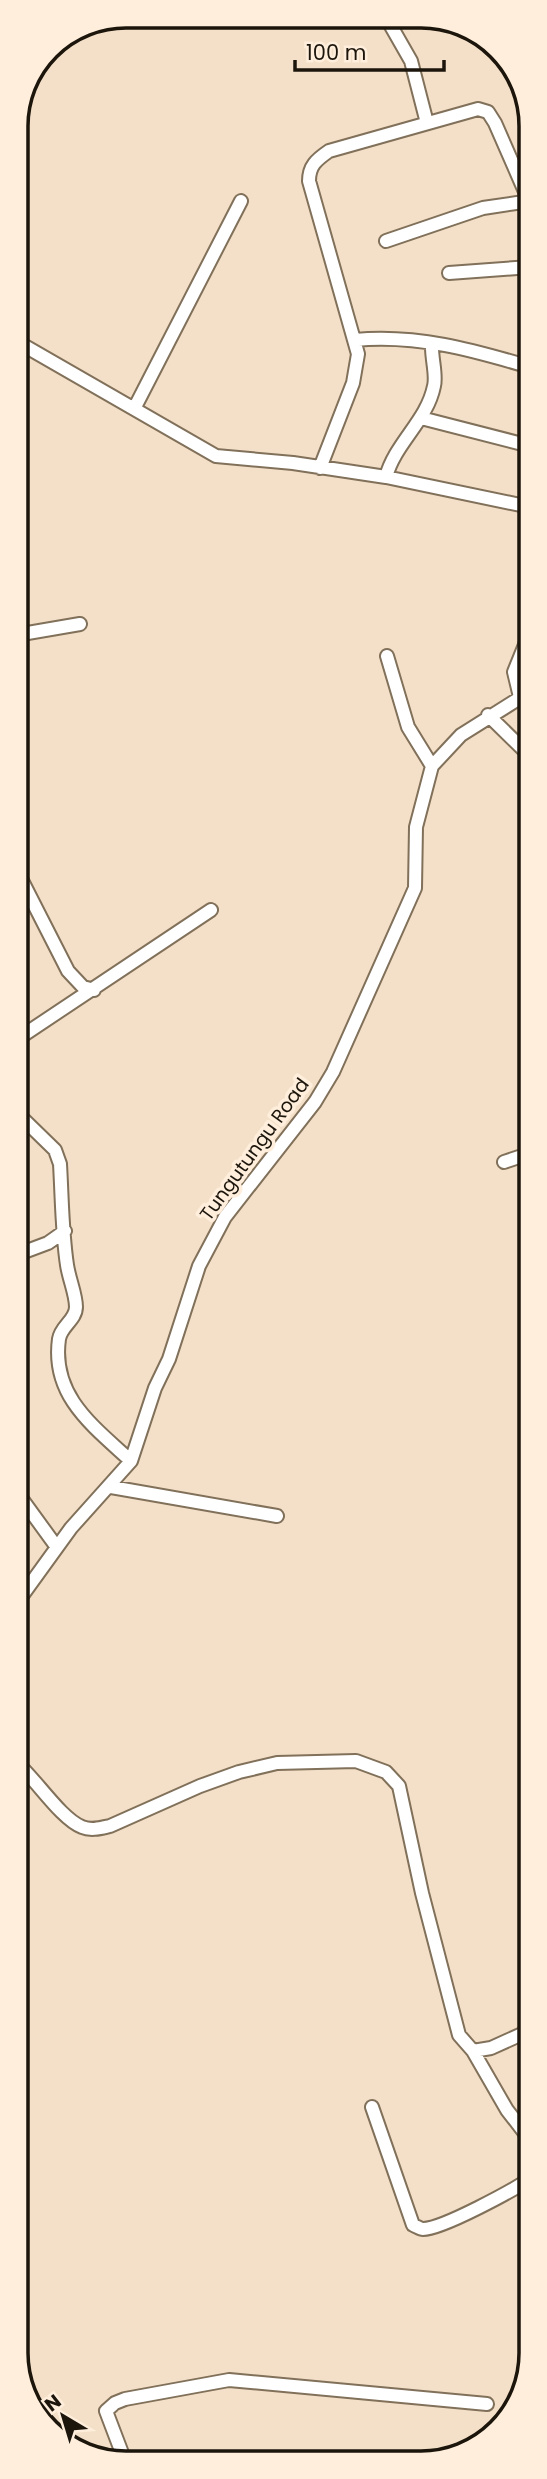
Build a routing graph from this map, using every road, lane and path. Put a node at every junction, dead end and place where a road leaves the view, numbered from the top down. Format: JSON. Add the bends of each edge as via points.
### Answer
{"nodes":[{"id":1,"x":392,"y":28,"type":"edge"},
{"id":2,"x":427,"y":123,"type":"junction"},
{"id":3,"x":519,"y":178,"type":"edge"},
{"id":4,"x":242,"y":201,"type":"dead end"},
{"id":5,"x":519,"y":203,"type":"edge"},
{"id":6,"x":386,"y":241,"type":"dead end"},
{"id":7,"x":519,"y":268,"type":"edge"},
{"id":8,"x":449,"y":273,"type":"dead end"},
{"id":9,"x":355,"y":340,"type":"junction"},
{"id":10,"x":432,"y":343,"type":"junction"},
{"id":11,"x":28,"y":348,"type":"edge"},
{"id":12,"x":519,"y":364,"type":"edge"},
{"id":13,"x":134,"y":409,"type":"junction"},
{"id":14,"x":421,"y":418,"type":"junction"},
{"id":15,"x":519,"y":443,"type":"edge"},
{"id":16,"x":320,"y":468,"type":"junction"},
{"id":17,"x":386,"y":477,"type":"junction"},
{"id":18,"x":519,"y":506,"type":"edge"},
{"id":19,"x":80,"y":624,"type":"dead end"},
{"id":20,"x":28,"y":633,"type":"edge"},
{"id":21,"x":387,"y":656,"type":"dead end"},
{"id":22,"x":519,"y":659,"type":"edge"},
{"id":23,"x":519,"y":682,"type":"edge"},
{"id":24,"x":519,"y":697,"type":"edge"},
{"id":25,"x":488,"y":715,"type":"junction"},
{"id":26,"x":519,"y":745,"type":"edge"},
{"id":27,"x":432,"y":766,"type":"junction"},
{"id":28,"x":28,"y":893,"type":"edge"},
{"id":29,"x":211,"y":911,"type":"dead end"},
{"id":30,"x":94,"y":989,"type":"junction"},
{"id":31,"x":28,"y":1032,"type":"edge"},
{"id":32,"x":28,"y":1124,"type":"edge"},
{"id":33,"x":519,"y":1157,"type":"edge"},
{"id":34,"x":504,"y":1162,"type":"dead end"},
{"id":35,"x":65,"y":1231,"type":"junction"},
{"id":36,"x":28,"y":1251,"type":"edge"},
{"id":37,"x":131,"y":1461,"type":"junction"},
{"id":38,"x":111,"y":1487,"type":"junction"},
{"id":39,"x":28,"y":1508,"type":"edge"},
{"id":40,"x":277,"y":1516,"type":"dead end"},
{"id":41,"x":56,"y":1546,"type":"junction"},
{"id":42,"x":28,"y":1587,"type":"edge"},
{"id":43,"x":28,"y":1775,"type":"edge"},
{"id":44,"x":519,"y":2035,"type":"edge"},
{"id":45,"x":472,"y":2051,"type":"junction"},
{"id":46,"x":372,"y":2107,"type":"dead end"},
{"id":47,"x":519,"y":2125,"type":"edge"},
{"id":48,"x":519,"y":2185,"type":"edge"},
{"id":49,"x":486,"y":2404,"type":"dead end"},
{"id":50,"x":118,"y":2450,"type":"edge"}],
"edges":[{"from":1,"to":2,"type":"street","via":[[411,61]]},
{"from":2,"to":3,"type":"street","via":[[461,111],[488,112]]},
{"from":2,"to":9,"type":"street","via":[[328,151],[309,170]]},
{"from":4,"to":13,"type":"street"},
{"from":5,"to":6,"type":"street","via":[[492,205]]},
{"from":7,"to":8,"type":"street"},
{"from":9,"to":10,"type":"street","via":[[385,337]]},
{"from":9,"to":16,"type":"street","via":[[358,367]]},
{"from":10,"to":12,"type":"street","via":[[465,347]]},
{"from":10,"to":14,"type":"street","via":[[435,384]]},
{"from":11,"to":13,"type":"street"},
{"from":13,"to":16,"type":"street","via":[[216,456]]},
{"from":14,"to":15,"type":"street"},
{"from":14,"to":17,"type":"street","via":[[396,451]]},
{"from":16,"to":17,"type":"street"},
{"from":17,"to":18,"type":"street"},
{"from":19,"to":20,"type":"street"},
{"from":21,"to":27,"type":"street","via":[[408,727]]},
{"from":22,"to":23,"type":"street","via":[[514,672]]},
{"from":24,"to":25,"type":"street","name":"Tungutungu Road"},
{"from":25,"to":26,"type":"street"},
{"from":25,"to":27,"type":"street","name":"Tungutungu Road"},
{"from":27,"to":37,"type":"street","name":"Tungutungu Road","via":[[416,827],[411,901],[333,1072],[225,1217],[199,1266]]},
{"from":28,"to":30,"type":"street","via":[[68,971],[83,987]]},
{"from":29,"to":30,"type":"street"},
{"from":30,"to":31,"type":"street"},
{"from":32,"to":35,"type":"street","via":[[55,1150],[60,1164]]},
{"from":33,"to":34,"type":"street"},
{"from":35,"to":36,"type":"street"},
{"from":35,"to":37,"type":"street","via":[[76,1311],[60,1337],[62,1385],[80,1413]]},
{"from":37,"to":38,"type":"street","name":"Tungutungu Road"},
{"from":38,"to":40,"type":"street"},
{"from":38,"to":41,"type":"street","name":"Tungutungu Road"},
{"from":39,"to":41,"type":"street"},
{"from":41,"to":42,"type":"street","name":"Tungutungu Road"},
{"from":43,"to":45,"type":"street","via":[[70,1819],[94,1829],[239,1772],[277,1763],[356,1761],[386,1772],[394,1777],[401,1795],[459,2035]]},
{"from":44,"to":45,"type":"street"},
{"from":45,"to":47,"type":"street"},
{"from":46,"to":48,"type":"street","via":[[413,2225],[423,2229],[492,2202]]},
{"from":49,"to":50,"type":"street","via":[[229,2380],[115,2403],[106,2411]]}]}
